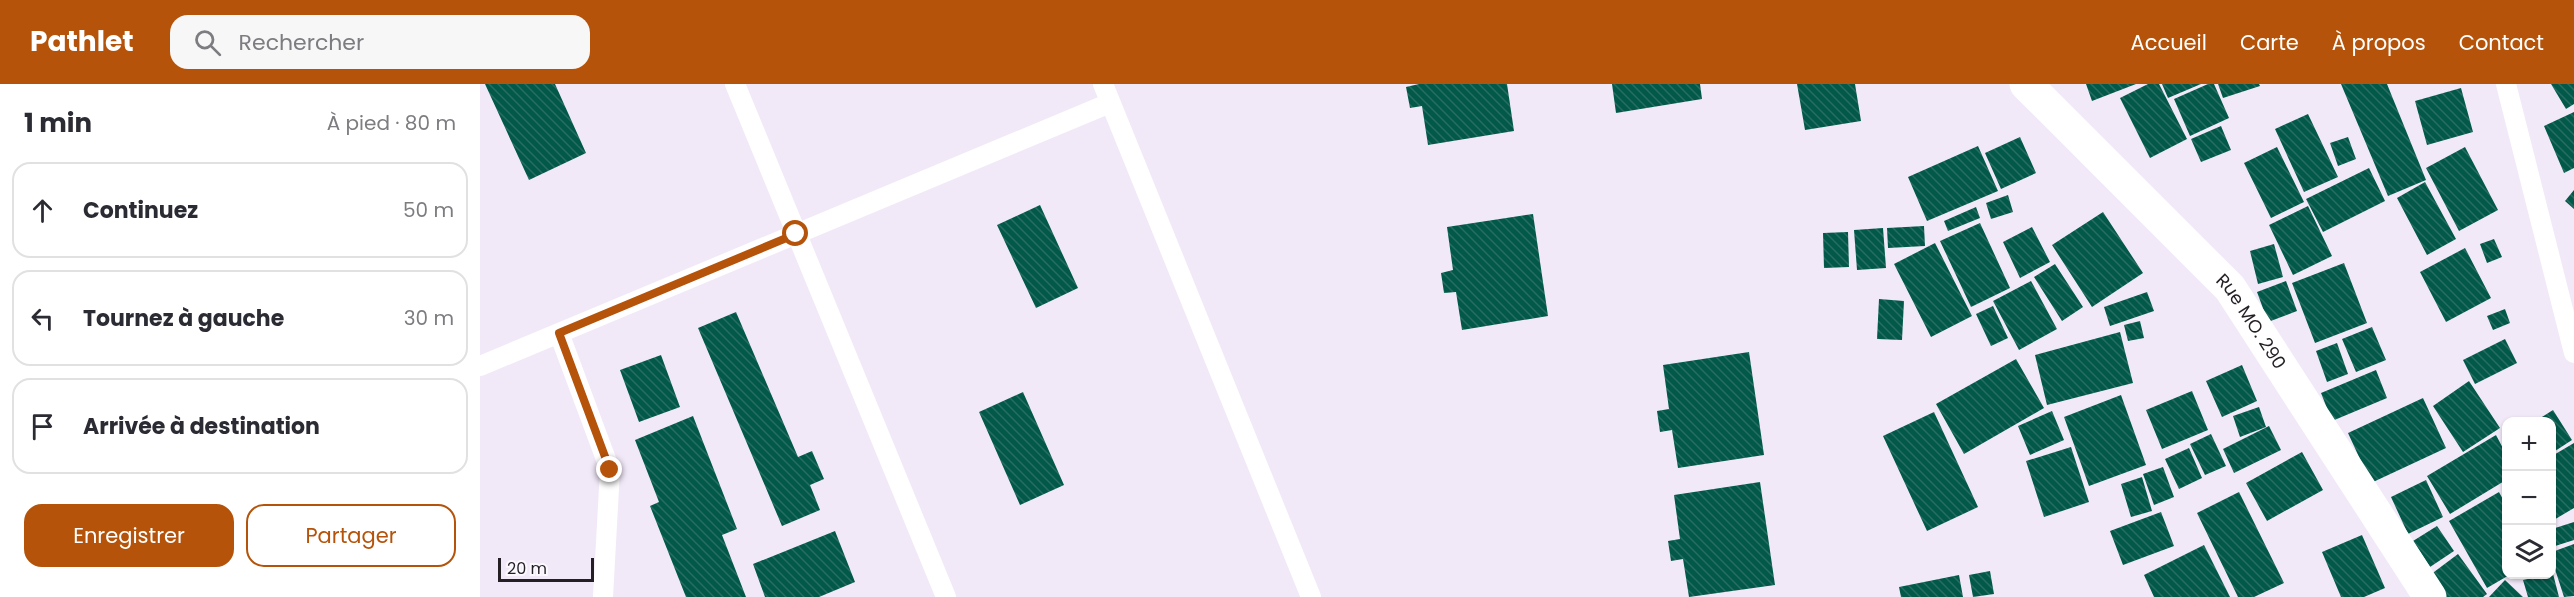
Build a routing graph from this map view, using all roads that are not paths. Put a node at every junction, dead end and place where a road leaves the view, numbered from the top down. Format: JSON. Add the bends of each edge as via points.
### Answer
{"nodes":[{"id":1,"x":735,"y":84,"type":"edge"},
{"id":2,"x":1103,"y":84,"type":"edge"},
{"id":3,"x":2026,"y":84,"type":"edge"},
{"id":4,"x":2506,"y":84,"type":"edge"},
{"id":5,"x":1110,"y":103,"type":"junction"},
{"id":6,"x":796,"y":234,"type":"junction"},
{"id":7,"x":559,"y":333,"type":"junction"},
{"id":8,"x":2573,"y":349,"type":"edge"},
{"id":9,"x":480,"y":366,"type":"edge"},
{"id":10,"x":603,"y":597,"type":"edge"},
{"id":11,"x":946,"y":597,"type":"edge"},
{"id":12,"x":1311,"y":597,"type":"edge"},
{"id":13,"x":2430,"y":597,"type":"edge"}],
"edges":[{"from":1,"to":6,"type":"lane"},
{"from":2,"to":5,"type":"lane"},
{"from":3,"to":13,"type":"street","name":"Rue MO. 290","via":[[2230,288]]},
{"from":4,"to":8,"type":"lane"},
{"from":5,"to":6,"type":"lane"},
{"from":5,"to":12,"type":"lane"},
{"from":6,"to":7,"type":"lane"},
{"from":6,"to":11,"type":"lane"},
{"from":7,"to":9,"type":"lane"},
{"from":7,"to":10,"type":"lane","via":[[610,470]]}]}
